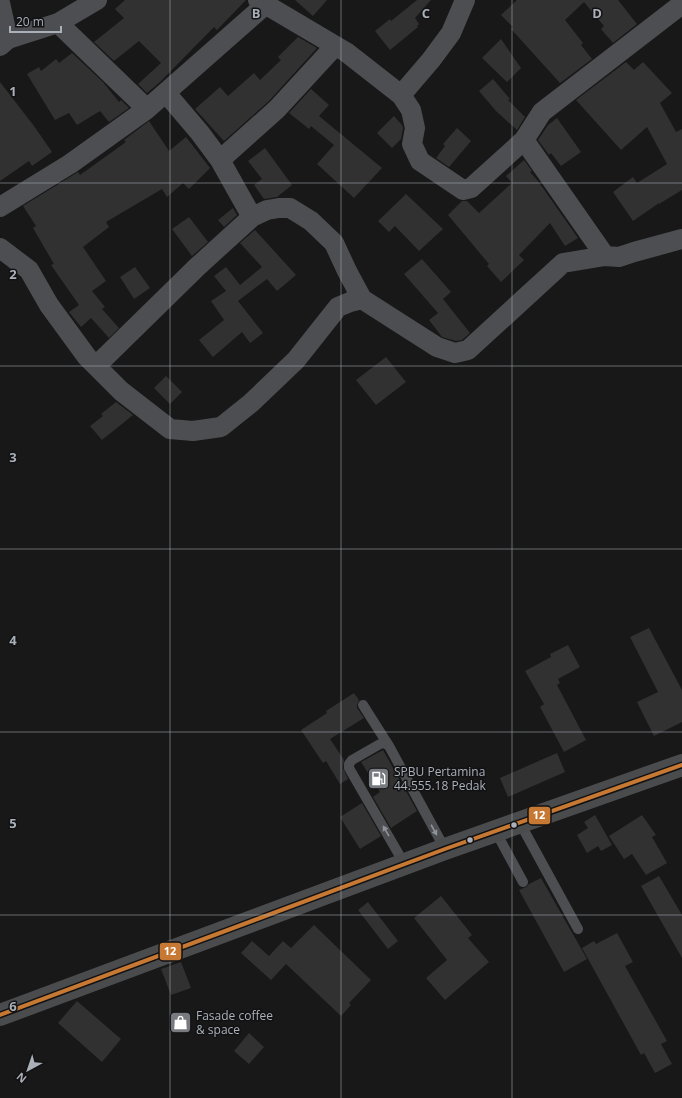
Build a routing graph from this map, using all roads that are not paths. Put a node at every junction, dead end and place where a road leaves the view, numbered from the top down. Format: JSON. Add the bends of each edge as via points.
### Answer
{"nodes":[{"id":1,"x":97,"y":0,"type":"edge"},
{"id":2,"x":465,"y":0,"type":"edge"},
{"id":3,"x":262,"y":2,"type":"edge"},
{"id":4,"x":0,"y":3,"type":"edge"},
{"id":5,"x":682,"y":4,"type":"edge"},
{"id":6,"x":58,"y":23,"type":"junction"},
{"id":7,"x":4,"y":43,"type":"edge"},
{"id":8,"x":335,"y":46,"type":"junction"},
{"id":9,"x":166,"y":93,"type":"junction"},
{"id":10,"x":401,"y":95,"type":"junction"},
{"id":11,"x":147,"y":109,"type":"junction"},
{"id":12,"x":524,"y":140,"type":"junction"},
{"id":13,"x":220,"y":160,"type":"junction"},
{"id":14,"x":0,"y":207,"type":"edge"},
{"id":15,"x":252,"y":217,"type":"junction"},
{"id":16,"x":682,"y":239,"type":"edge"},
{"id":17,"x":0,"y":248,"type":"edge"},
{"id":18,"x":605,"y":256,"type":"junction"},
{"id":19,"x":362,"y":299,"type":"junction"},
{"id":20,"x":96,"y":366,"type":"junction"},
{"id":21,"x":362,"y":705,"type":"dead end"},
{"id":22,"x":389,"y":746,"type":"junction"},
{"id":23,"x":682,"y":765,"type":"edge"},
{"id":24,"x":520,"y":823,"type":"junction"},
{"id":25,"x":496,"y":832,"type":"junction"},
{"id":26,"x":445,"y":849,"type":"junction"},
{"id":27,"x":405,"y":865,"type":"junction"},
{"id":28,"x":523,"y":882,"type":"dead end"},
{"id":29,"x":578,"y":929,"type":"dead end"},
{"id":30,"x":0,"y":1015,"type":"edge"}],
"edges":[{"from":1,"to":6,"type":"street"},
{"from":2,"to":10,"type":"street","via":[[451,32]]},
{"from":3,"to":8,"type":"street"},
{"from":3,"to":9,"type":"street"},
{"from":4,"to":7,"type":"street"},
{"from":5,"to":12,"type":"street","via":[[542,112]]},
{"from":6,"to":7,"type":"street"},
{"from":6,"to":11,"type":"street"},
{"from":8,"to":10,"type":"street"},
{"from":8,"to":13,"type":"street","via":[[276,108]]},
{"from":9,"to":11,"type":"street"},
{"from":9,"to":13,"type":"street"},
{"from":10,"to":12,"type":"street","via":[[410,110],[414,128],[412,144],[420,161],[463,190],[471,188]]},
{"from":11,"to":14,"type":"street","via":[[70,164]]},
{"from":12,"to":18,"type":"street"},
{"from":13,"to":15,"type":"street"},
{"from":15,"to":19,"type":"street","via":[[273,209],[290,208],[311,221],[334,242]]},
{"from":15,"to":20,"type":"street"},
{"from":16,"to":18,"type":"street","via":[[619,257]]},
{"from":17,"to":20,"type":"street","via":[[29,270],[49,305]]},
{"from":18,"to":19,"type":"street","via":[[563,263],[468,350],[455,353],[437,347]]},
{"from":19,"to":20,"type":"street","via":[[338,307],[296,360],[251,403],[221,427],[193,431],[170,430],[121,391]]},
{"from":21,"to":22,"type":"lane"},
{"from":22,"to":26,"type":"lane","one_way":true},
{"from":27,"to":22,"type":"lane","one_way":true,"via":[[349,768],[352,760],[380,744]]},
{"from":23,"to":24,"type":"main road"},
{"from":24,"to":25,"type":"main road"},
{"from":24,"to":29,"type":"lane"},
{"from":25,"to":26,"type":"main road"},
{"from":25,"to":28,"type":"lane"},
{"from":26,"to":27,"type":"main road"},
{"from":27,"to":30,"type":"main road"}]}
